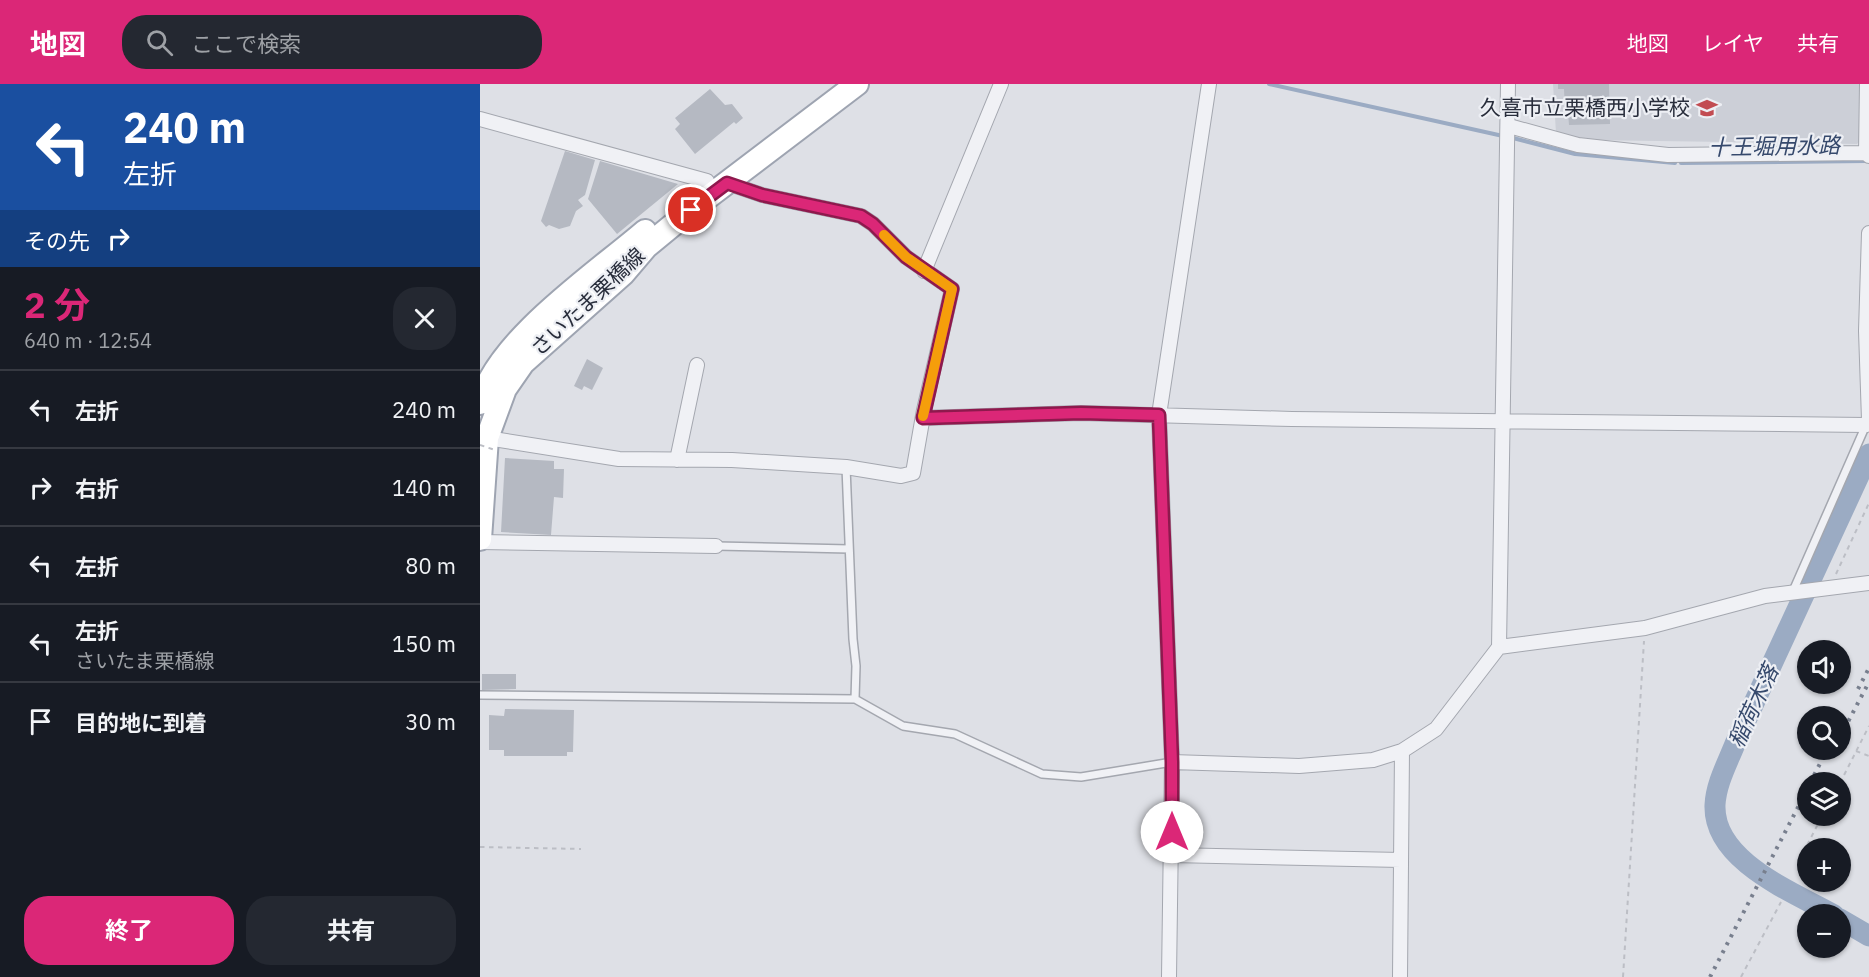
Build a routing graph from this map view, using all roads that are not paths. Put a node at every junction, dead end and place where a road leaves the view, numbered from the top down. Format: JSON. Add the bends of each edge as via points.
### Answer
{"nodes":[{"id":1,"x":833,"y":84,"type":"edge"},
{"id":2,"x":856,"y":84,"type":"edge"},
{"id":3,"x":1001,"y":84,"type":"edge"},
{"id":4,"x":1209,"y":84,"type":"edge"},
{"id":5,"x":1508,"y":84,"type":"edge"},
{"id":6,"x":1867,"y":84,"type":"edge"},
{"id":7,"x":480,"y":119,"type":"edge"},
{"id":8,"x":1509,"y":126,"type":"junction"},
{"id":9,"x":1868,"y":155,"type":"edge"},
{"id":10,"x":717,"y":182,"type":"junction"},
{"id":11,"x":1869,"y":233,"type":"edge"},
{"id":12,"x":924,"y":272,"type":"junction"},
{"id":13,"x":697,"y":365,"type":"dead end"},
{"id":14,"x":488,"y":366,"type":"edge"},
{"id":15,"x":480,"y":403,"type":"edge"},
{"id":16,"x":1159,"y":415,"type":"junction"},
{"id":17,"x":923,"y":418,"type":"junction"},
{"id":18,"x":1503,"y":420,"type":"junction"},
{"id":19,"x":1868,"y":421,"type":"edge"},
{"id":20,"x":487,"y":444,"type":"edge"},
{"id":21,"x":677,"y":460,"type":"junction"},
{"id":22,"x":846,"y":467,"type":"junction"},
{"id":23,"x":480,"y":540,"type":"edge"},
{"id":24,"x":716,"y":546,"type":"joint"},
{"id":25,"x":849,"y":549,"type":"junction"},
{"id":26,"x":1869,"y":583,"type":"edge"},
{"id":27,"x":1795,"y":591,"type":"junction"},
{"id":28,"x":1499,"y":647,"type":"junction"},
{"id":29,"x":480,"y":695,"type":"edge"},
{"id":30,"x":855,"y":699,"type":"junction"},
{"id":31,"x":1402,"y":751,"type":"junction"},
{"id":32,"x":1172,"y":762,"type":"junction"},
{"id":33,"x":1172,"y":855,"type":"junction"},
{"id":34,"x":1401,"y":860,"type":"junction"},
{"id":35,"x":1169,"y":977,"type":"edge"},
{"id":36,"x":1400,"y":977,"type":"edge"}],
"edges":[{"from":1,"to":10,"type":"main road","name":"さいたま栗橋線"},
{"from":2,"to":10,"type":"main road","name":"さいたま栗橋線"},
{"from":3,"to":12,"type":"street"},
{"from":4,"to":16,"type":"street"},
{"from":5,"to":8,"type":"street"},
{"from":6,"to":9,"type":"street"},
{"from":7,"to":10,"type":"street"},
{"from":8,"to":9,"type":"street","via":[[1578,145],[1668,154]]},
{"from":8,"to":18,"type":"street"},
{"from":10,"to":12,"type":"street","via":[[861,216]]},
{"from":10,"to":14,"type":"main road","name":"さいたま栗橋線","via":[[551,311]]},
{"from":10,"to":20,"type":"main road","name":"さいたま栗橋線","via":[[623,274],[523,363],[505,389]]},
{"from":11,"to":19,"type":"street"},
{"from":12,"to":17,"type":"street","via":[[952,289],[952,295]]},
{"from":13,"to":21,"type":"street"},
{"from":14,"to":15,"type":"main road","name":"さいたま栗橋線"},
{"from":16,"to":17,"type":"street","via":[[1070,413]]},
{"from":16,"to":18,"type":"street"},
{"from":16,"to":32,"type":"street"},
{"from":17,"to":22,"type":"street","via":[[913,473],[901,476]]},
{"from":18,"to":19,"type":"street"},
{"from":18,"to":28,"type":"street"},
{"from":19,"to":27,"type":"lane"},
{"from":20,"to":21,"type":"street","via":[[619,459]]},
{"from":20,"to":23,"type":"main road","name":"さいたま栗橋線"},
{"from":21,"to":22,"type":"street"},
{"from":22,"to":25,"type":"lane"},
{"from":23,"to":24,"type":"street"},
{"from":24,"to":25,"type":"lane"},
{"from":25,"to":30,"type":"lane"},
{"from":26,"to":27,"type":"street"},
{"from":27,"to":28,"type":"street","via":[[1645,628]]},
{"from":28,"to":31,"type":"street","via":[[1436,729]]},
{"from":29,"to":30,"type":"lane"},
{"from":30,"to":32,"type":"lane","via":[[903,726],[955,734],[1042,774],[1081,777]]},
{"from":31,"to":32,"type":"street","via":[[1373,760],[1299,766]]},
{"from":31,"to":34,"type":"street"},
{"from":32,"to":33,"type":"street"},
{"from":33,"to":34,"type":"street"},
{"from":33,"to":35,"type":"street"},
{"from":34,"to":36,"type":"street"}]}
